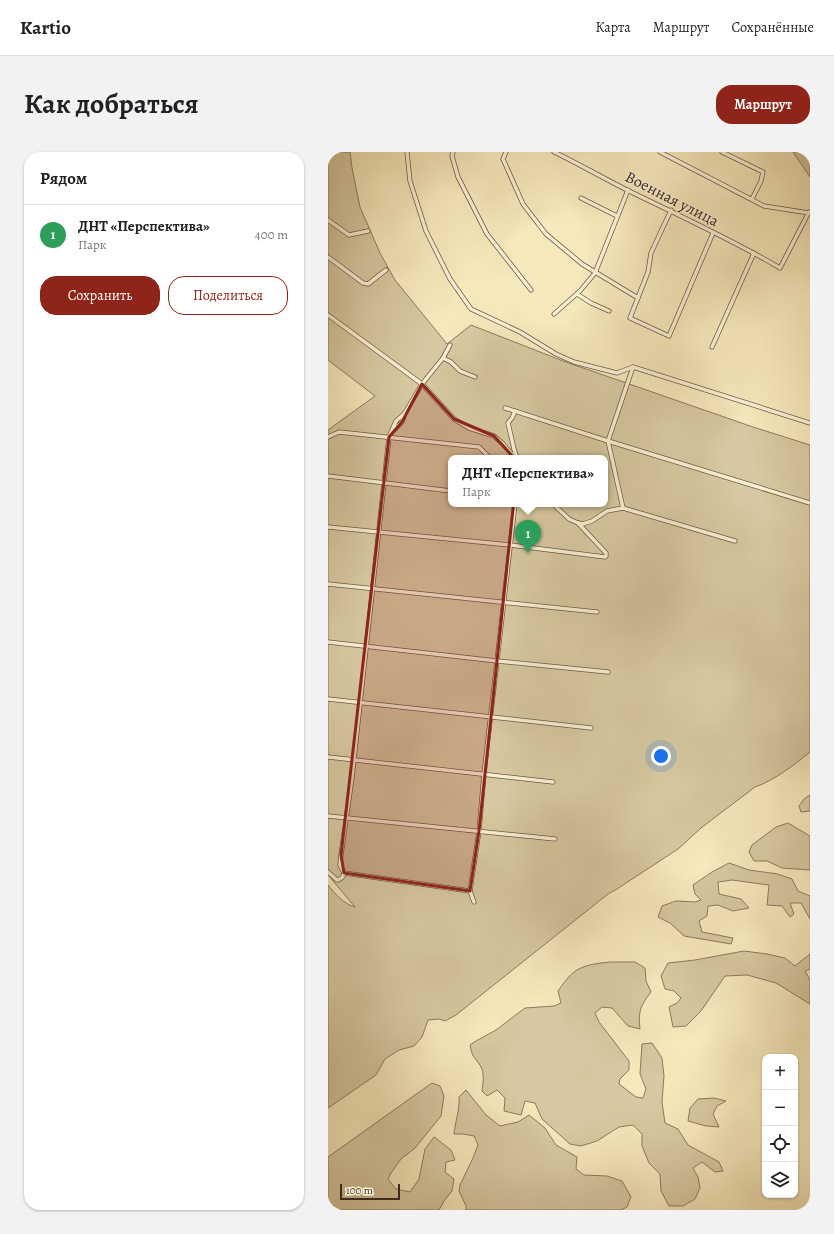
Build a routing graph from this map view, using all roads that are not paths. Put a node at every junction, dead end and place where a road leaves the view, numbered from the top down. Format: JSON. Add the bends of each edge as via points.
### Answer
{"nodes":[{"id":1,"x":407,"y":152,"type":"edge"},
{"id":2,"x":453,"y":152,"type":"edge"},
{"id":3,"x":506,"y":152,"type":"edge"},
{"id":4,"x":554,"y":152,"type":"edge"},
{"id":5,"x":660,"y":152,"type":"edge"},
{"id":6,"x":722,"y":152,"type":"edge"},
{"id":7,"x":805,"y":152,"type":"edge"},
{"id":8,"x":810,"y":154,"type":"edge"},
{"id":9,"x":628,"y":190,"type":"junction"},
{"id":10,"x":582,"y":198,"type":"dead end"},
{"id":11,"x":752,"y":199,"type":"junction"},
{"id":12,"x":670,"y":210,"type":"junction"},
{"id":13,"x":809,"y":213,"type":"edge"},
{"id":14,"x":618,"y":216,"type":"junction"},
{"id":15,"x":328,"y":220,"type":"edge"},
{"id":16,"x":368,"y":230,"type":"dead end"},
{"id":17,"x":713,"y":233,"type":"junction"},
{"id":18,"x":754,"y":253,"type":"junction"},
{"id":19,"x":328,"y":257,"type":"edge"},
{"id":20,"x":386,"y":270,"type":"dead end"},
{"id":21,"x":595,"y":273,"type":"junction"},
{"id":22,"x":531,"y":290,"type":"dead end"},
{"id":23,"x":577,"y":294,"type":"junction"},
{"id":24,"x":638,"y":298,"type":"junction"},
{"id":25,"x":609,"y":311,"type":"dead end"},
{"id":26,"x":554,"y":314,"type":"dead end"},
{"id":27,"x":328,"y":315,"type":"edge"},
{"id":28,"x":450,"y":344,"type":"dead end"},
{"id":29,"x":712,"y":347,"type":"dead end"},
{"id":30,"x":443,"y":358,"type":"junction"},
{"id":31,"x":633,"y":367,"type":"junction"},
{"id":32,"x":475,"y":377,"type":"dead end"},
{"id":33,"x":422,"y":384,"type":"junction"},
{"id":34,"x":505,"y":408,"type":"dead end"},
{"id":35,"x":515,"y":410,"type":"junction"},
{"id":36,"x":810,"y":423,"type":"edge"},
{"id":37,"x":389,"y":436,"type":"junction"},
{"id":38,"x":328,"y":437,"type":"edge"},
{"id":39,"x":608,"y":441,"type":"junction"},
{"id":40,"x":487,"y":455,"type":"edge"},
{"id":41,"x":513,"y":455,"type":"edge"},
{"id":42,"x":515,"y":455,"type":"edge"},
{"id":43,"x":328,"y":476,"type":"edge"},
{"id":44,"x":384,"y":484,"type":"junction"},
{"id":45,"x":448,"y":491,"type":"edge"},
{"id":46,"x":810,"y":503,"type":"edge"},
{"id":47,"x":515,"y":507,"type":"edge"},
{"id":48,"x":556,"y":507,"type":"edge"},
{"id":49,"x":623,"y":508,"type":"junction"},
{"id":50,"x":578,"y":523,"type":"junction"},
{"id":51,"x":328,"y":527,"type":"edge"},
{"id":52,"x":379,"y":532,"type":"junction"},
{"id":53,"x":735,"y":541,"type":"dead end"},
{"id":54,"x":510,"y":545,"type":"junction"},
{"id":55,"x":328,"y":584,"type":"edge"},
{"id":56,"x":373,"y":589,"type":"junction"},
{"id":57,"x":503,"y":603,"type":"junction"},
{"id":58,"x":597,"y":612,"type":"dead end"},
{"id":59,"x":328,"y":642,"type":"edge"},
{"id":60,"x":367,"y":646,"type":"junction"},
{"id":61,"x":497,"y":661,"type":"junction"},
{"id":62,"x":608,"y":672,"type":"dead end"},
{"id":63,"x":328,"y":699,"type":"edge"},
{"id":64,"x":360,"y":703,"type":"junction"},
{"id":65,"x":490,"y":716,"type":"junction"},
{"id":66,"x":591,"y":728,"type":"dead end"},
{"id":67,"x":328,"y":757,"type":"edge"},
{"id":68,"x":354,"y":760,"type":"junction"},
{"id":69,"x":484,"y":774,"type":"junction"},
{"id":70,"x":553,"y":782,"type":"dead end"},
{"id":71,"x":328,"y":816,"type":"edge"},
{"id":72,"x":346,"y":817,"type":"junction"},
{"id":73,"x":479,"y":832,"type":"junction"},
{"id":74,"x":555,"y":839,"type":"dead end"},
{"id":75,"x":328,"y":872,"type":"edge"},
{"id":76,"x":344,"y":873,"type":"junction"},
{"id":77,"x":470,"y":891,"type":"junction"},
{"id":78,"x":474,"y":902,"type":"dead end"}],
"edges":[{"from":1,"to":31,"type":"street","via":[[410,181],[426,231],[450,279],[471,309],[574,362],[617,373]]},
{"from":2,"to":22,"type":"street","via":[[458,177],[487,234]]},
{"from":3,"to":21,"type":"street","via":[[503,159],[523,204],[546,234]]},
{"from":4,"to":9,"type":"street","name":"Военная улица"},
{"from":5,"to":11,"type":"street"},
{"from":6,"to":11,"type":"street","via":[[763,172]]},
{"from":7,"to":8,"type":"street"},
{"from":9,"to":12,"type":"street","name":"Военная улица"},
{"from":9,"to":14,"type":"street"},
{"from":10,"to":14,"type":"street"},
{"from":11,"to":13,"type":"street","via":[[764,206]]},
{"from":12,"to":17,"type":"street","name":"Военная улица"},
{"from":12,"to":24,"type":"street","via":[[651,253],[648,272]]},
{"from":13,"to":18,"type":"street","name":"Военная улица","via":[[780,268]]},
{"from":14,"to":21,"type":"street"},
{"from":15,"to":16,"type":"street","via":[[349,235]]},
{"from":17,"to":18,"type":"street","name":"Военная улица"},
{"from":17,"to":24,"type":"street","via":[[669,336],[630,318]]},
{"from":18,"to":29,"type":"street"},
{"from":19,"to":20,"type":"street","via":[[363,284],[368,284]]},
{"from":21,"to":23,"type":"street"},
{"from":21,"to":24,"type":"street"},
{"from":23,"to":25,"type":"street"},
{"from":23,"to":26,"type":"street"},
{"from":27,"to":33,"type":"street"},
{"from":28,"to":30,"type":"street"},
{"from":30,"to":32,"type":"street","via":[[460,371]]},
{"from":30,"to":33,"type":"street"},
{"from":31,"to":36,"type":"street"},
{"from":31,"to":39,"type":"street"},
{"from":33,"to":37,"type":"street","via":[[405,413],[396,421]]},
{"from":33,"to":41,"type":"street","via":[[454,419],[470,428],[494,436]]},
{"from":34,"to":35,"type":"street"},
{"from":35,"to":39,"type":"street"},
{"from":35,"to":42,"type":"street","via":[[508,424]]},
{"from":37,"to":38,"type":"street","via":[[339,432]]},
{"from":37,"to":40,"type":"street","via":[[479,447]]},
{"from":37,"to":44,"type":"street"},
{"from":39,"to":46,"type":"street"},
{"from":39,"to":49,"type":"street"},
{"from":43,"to":44,"type":"street"},
{"from":44,"to":45,"type":"street"},
{"from":44,"to":52,"type":"street"},
{"from":47,"to":54,"type":"street"},
{"from":48,"to":50,"type":"street"},
{"from":49,"to":50,"type":"street","via":[[607,511],[587,523]]},
{"from":49,"to":53,"type":"street"},
{"from":50,"to":54,"type":"street","via":[[606,556]]},
{"from":51,"to":52,"type":"street"},
{"from":52,"to":54,"type":"street"},
{"from":52,"to":56,"type":"street"},
{"from":54,"to":57,"type":"street"},
{"from":55,"to":56,"type":"street"},
{"from":56,"to":57,"type":"street"},
{"from":56,"to":60,"type":"street"},
{"from":57,"to":58,"type":"street"},
{"from":57,"to":61,"type":"street"},
{"from":59,"to":60,"type":"street"},
{"from":60,"to":61,"type":"street"},
{"from":60,"to":64,"type":"street"},
{"from":61,"to":62,"type":"street"},
{"from":61,"to":65,"type":"street"},
{"from":63,"to":64,"type":"street"},
{"from":64,"to":65,"type":"street"},
{"from":64,"to":68,"type":"street"},
{"from":65,"to":66,"type":"street"},
{"from":65,"to":69,"type":"street"},
{"from":67,"to":68,"type":"street"},
{"from":68,"to":69,"type":"street"},
{"from":68,"to":72,"type":"street"},
{"from":69,"to":70,"type":"street"},
{"from":69,"to":73,"type":"street"},
{"from":71,"to":72,"type":"street"},
{"from":72,"to":73,"type":"street"},
{"from":72,"to":76,"type":"street","via":[[340,865]]},
{"from":73,"to":74,"type":"street"},
{"from":73,"to":77,"type":"street"},
{"from":75,"to":76,"type":"street","via":[[337,880],[343,877]]},
{"from":76,"to":77,"type":"street"},
{"from":77,"to":78,"type":"street"}]}
